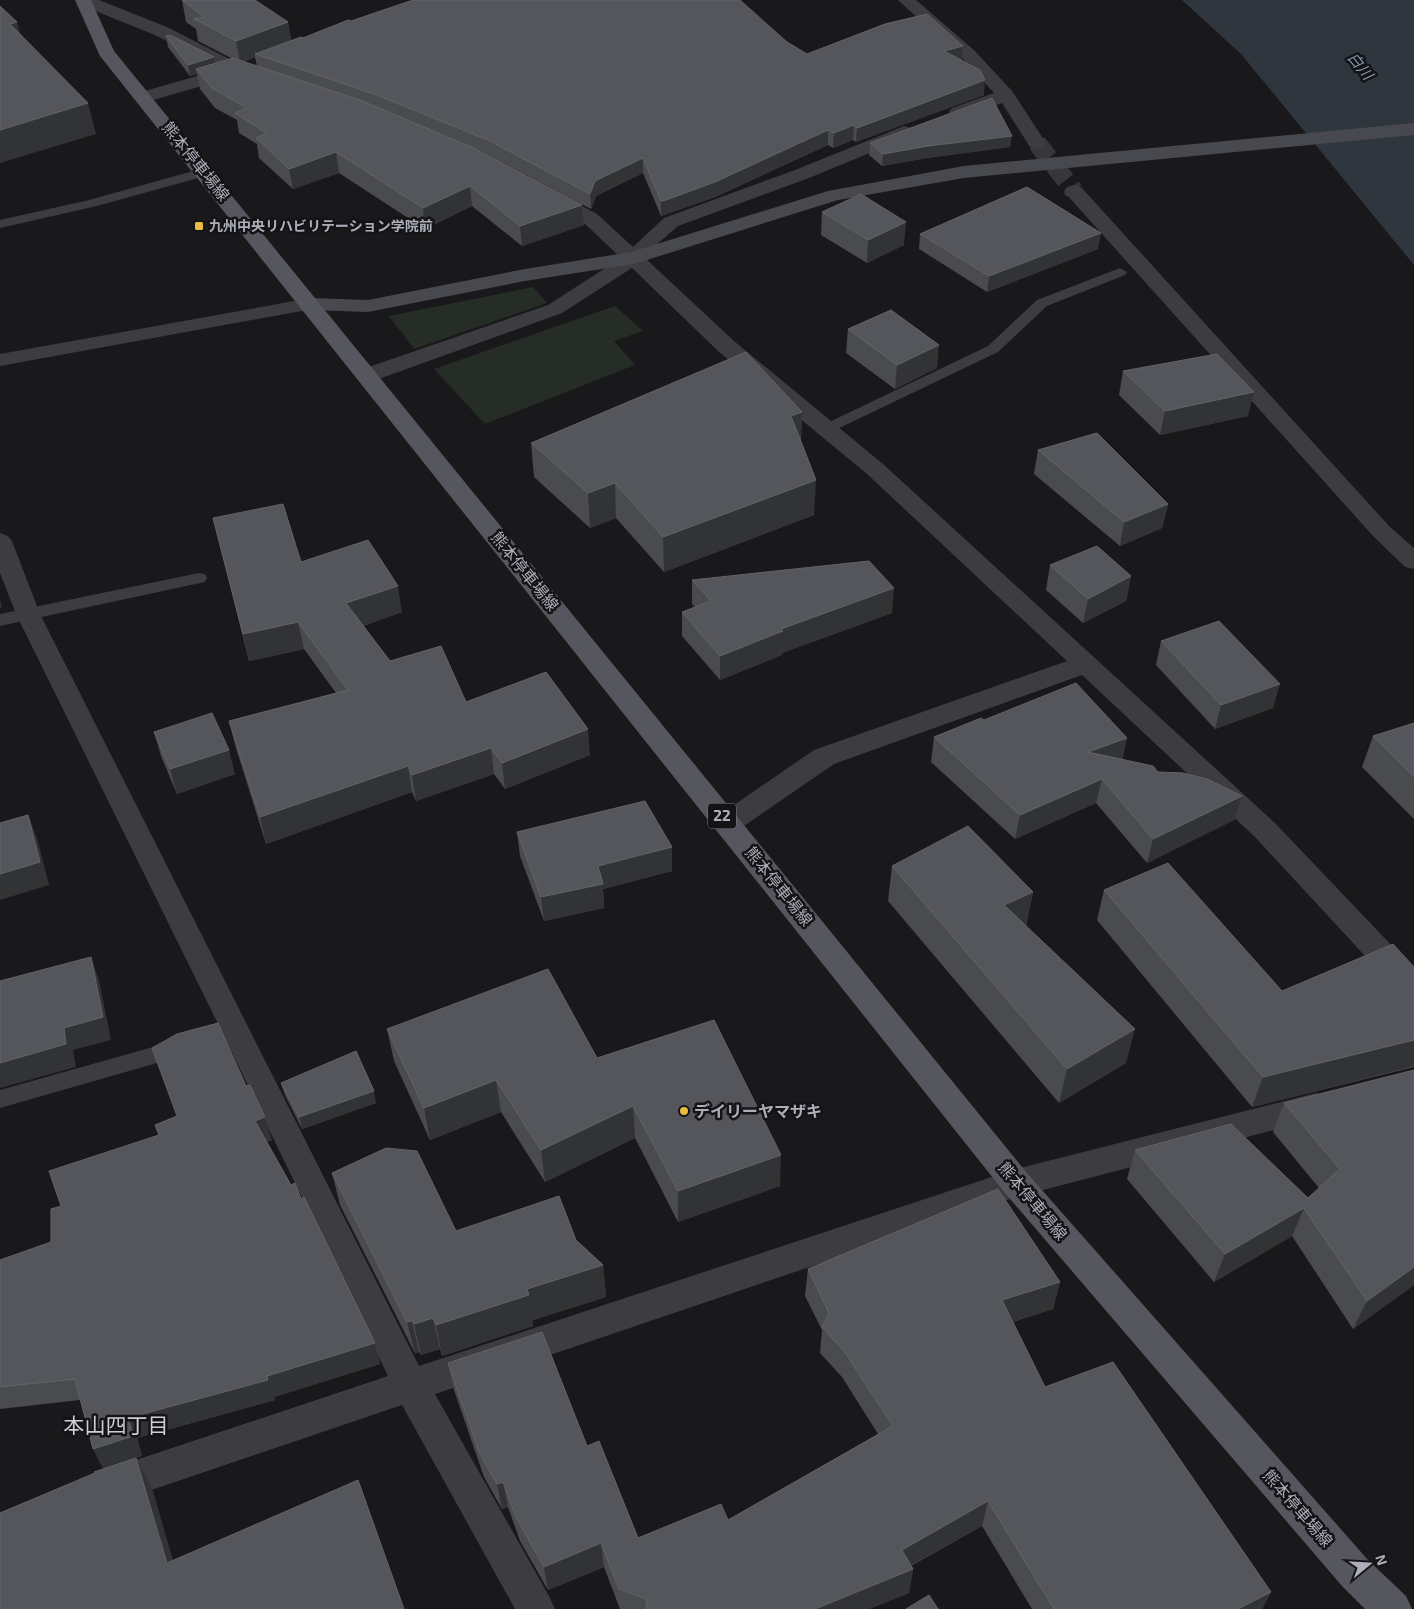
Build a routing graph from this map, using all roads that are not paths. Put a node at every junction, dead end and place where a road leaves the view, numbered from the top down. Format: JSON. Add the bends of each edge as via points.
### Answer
{"nodes":[{"id":1,"x":83,"y":0,"type":"edge"},
{"id":2,"x":906,"y":0,"type":"edge"},
{"id":3,"x":255,"y":63,"type":"edge"},
{"id":4,"x":237,"y":70,"type":"junction"},
{"id":5,"x":275,"y":83,"type":"edge"},
{"id":6,"x":1006,"y":95,"type":"junction"},
{"id":7,"x":144,"y":97,"type":"junction"},
{"id":8,"x":945,"y":117,"type":"edge"},
{"id":9,"x":918,"y":126,"type":"edge"},
{"id":10,"x":1414,"y":129,"type":"edge"},
{"id":11,"x":1037,"y":143,"type":"tunnel mouth"},
{"id":12,"x":204,"y":172,"type":"junction"},
{"id":13,"x":531,"y":187,"type":"edge"},
{"id":14,"x":1074,"y":192,"type":"tunnel mouth"},
{"id":15,"x":0,"y":224,"type":"edge"},
{"id":16,"x":634,"y":258,"type":"junction"},
{"id":17,"x":1120,"y":272,"type":"dead end"},
{"id":18,"x":311,"y":304,"type":"junction"},
{"id":19,"x":0,"y":360,"type":"edge"},
{"id":20,"x":368,"y":375,"type":"junction"},
{"id":21,"x":826,"y":429,"type":"junction"},
{"id":22,"x":0,"y":541,"type":"edge"},
{"id":23,"x":1414,"y":561,"type":"edge"},
{"id":24,"x":199,"y":578,"type":"dead end"},
{"id":25,"x":28,"y":614,"type":"junction"},
{"id":26,"x":0,"y":620,"type":"edge"},
{"id":27,"x":1086,"y":664,"type":"junction"},
{"id":28,"x":728,"y":823,"type":"junction"},
{"id":29,"x":1414,"y":989,"type":"edge"},
{"id":30,"x":192,"y":1045,"type":"edge"},
{"id":31,"x":1348,"y":1098,"type":"edge"},
{"id":32,"x":0,"y":1099,"type":"edge"},
{"id":33,"x":1016,"y":1183,"type":"junction"},
{"id":34,"x":411,"y":1386,"type":"junction"},
{"id":35,"x":84,"y":1495,"type":"edge"},
{"id":36,"x":536,"y":1609,"type":"edge"},
{"id":37,"x":1393,"y":1609,"type":"edge"}],
"edges":[{"from":1,"to":4,"type":"street","via":[[161,31]]},
{"from":1,"to":7,"type":"main road","name":"熊本停車場線","number":"22","via":[[106,52]]},
{"from":2,"to":6,"type":"street","via":[[969,55]]},
{"from":3,"to":4,"type":"lane"},
{"from":4,"to":5,"type":"street"},
{"from":4,"to":7,"type":"street"},
{"from":6,"to":8,"type":"street"},
{"from":6,"to":11,"type":"street"},
{"from":7,"to":12,"type":"main road","name":"熊本停車場線","number":"22"},
{"from":9,"to":16,"type":"street","via":[[802,174],[671,222]]},
{"from":10,"to":16,"type":"street","via":[[964,172],[835,195]]},
{"from":12,"to":15,"type":"lane"},
{"from":12,"to":18,"type":"main road","name":"熊本停車場線","number":"22"},
{"from":13,"to":16,"type":"street","via":[[590,218]]},
{"from":14,"to":23,"type":"street","via":[[1381,531]]},
{"from":16,"to":18,"type":"street","via":[[525,274],[368,306]]},
{"from":16,"to":20,"type":"street","via":[[555,309]]},
{"from":16,"to":21,"type":"street","via":[[726,346]]},
{"from":17,"to":21,"type":"lane","via":[[1042,303],[993,349]]},
{"from":18,"to":19,"type":"street"},
{"from":18,"to":20,"type":"main road","name":"熊本停車場線","number":"22"},
{"from":20,"to":28,"type":"main road","name":"熊本停車場線","number":"22"},
{"from":21,"to":27,"type":"street","via":[[874,469]]},
{"from":22,"to":25,"type":"street"},
{"from":24,"to":25,"type":"lane"},
{"from":25,"to":26,"type":"lane"},
{"from":25,"to":34,"type":"street","via":[[229,1035]]},
{"from":27,"to":28,"type":"street","via":[[824,757]]},
{"from":27,"to":29,"type":"street","via":[[1265,830]]},
{"from":28,"to":33,"type":"main road","name":"熊本停車場線","number":"22"},
{"from":30,"to":32,"type":"lane"},
{"from":31,"to":33,"type":"street"},
{"from":33,"to":34,"type":"street"},
{"from":33,"to":37,"type":"main road","name":"熊本停車場線","number":"22","via":[[1355,1573]]},
{"from":34,"to":35,"type":"street"},
{"from":34,"to":36,"type":"street"}]}
